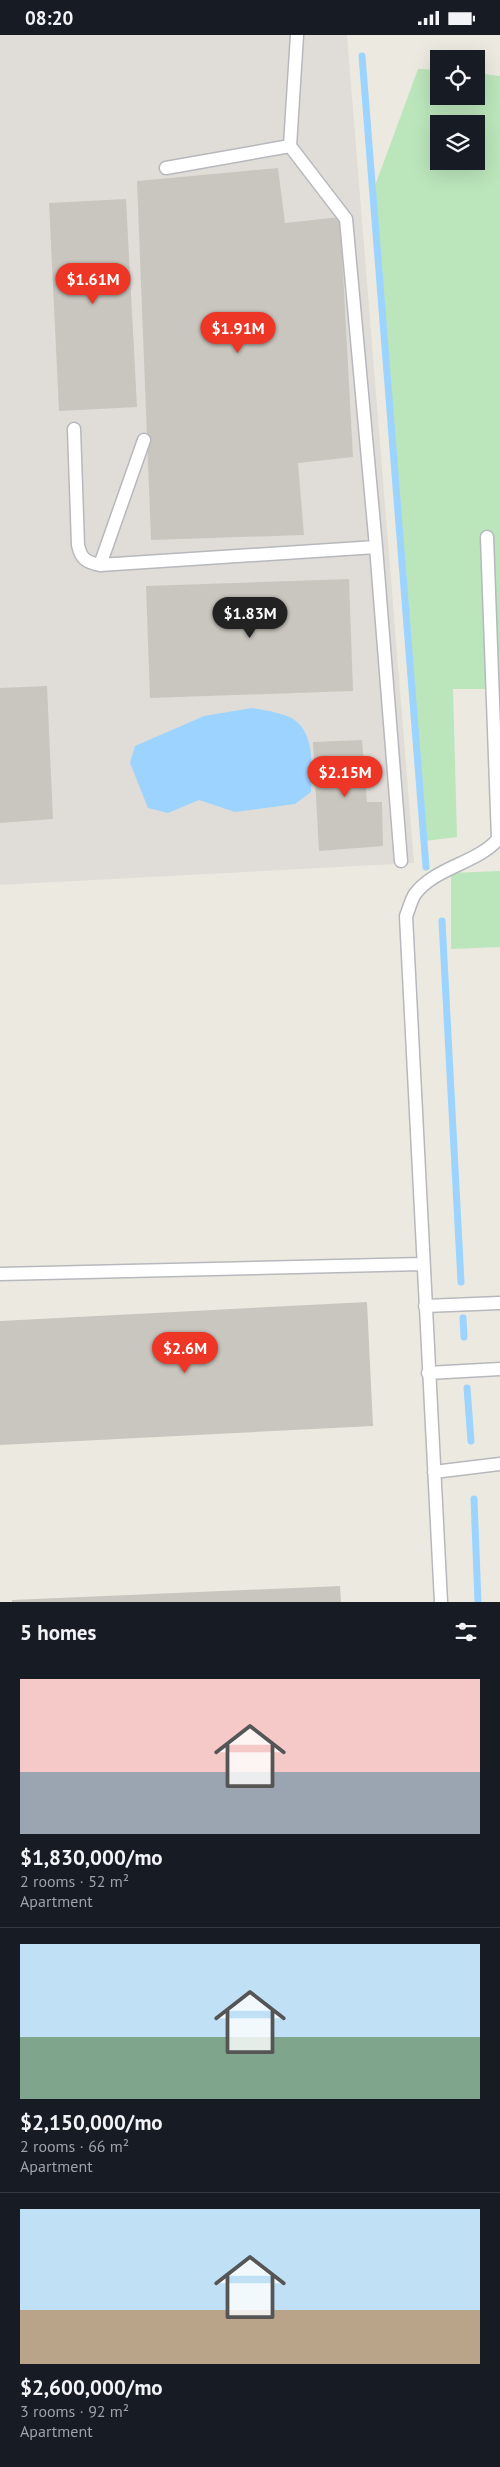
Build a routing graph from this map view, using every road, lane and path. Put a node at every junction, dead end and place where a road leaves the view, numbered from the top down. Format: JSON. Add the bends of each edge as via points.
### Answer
{"nodes":[{"id":1,"x":297,"y":35,"type":"edge"},
{"id":2,"x":290,"y":146,"type":"junction"},
{"id":3,"x":166,"y":168,"type":"dead end"},
{"id":4,"x":74,"y":429,"type":"dead end"},
{"id":5,"x":144,"y":440,"type":"dead end"},
{"id":6,"x":487,"y":537,"type":"dead end"},
{"id":7,"x":376,"y":547,"type":"junction"},
{"id":8,"x":100,"y":565,"type":"junction"},
{"id":9,"x":401,"y":861,"type":"dead end"},
{"id":10,"x":422,"y":1264,"type":"junction"},
{"id":11,"x":0,"y":1274,"type":"edge"},
{"id":12,"x":500,"y":1303,"type":"edge"},
{"id":13,"x":425,"y":1306,"type":"junction"},
{"id":14,"x":500,"y":1369,"type":"edge"},
{"id":15,"x":428,"y":1373,"type":"junction"},
{"id":16,"x":500,"y":1464,"type":"edge"},
{"id":17,"x":434,"y":1472,"type":"junction"},
{"id":18,"x":440,"y":1602,"type":"edge"}],
"edges":[{"from":1,"to":2,"type":"lane"},
{"from":2,"to":3,"type":"lane"},
{"from":2,"to":7,"type":"lane","via":[[346,219]]},
{"from":4,"to":8,"type":"lane","via":[[78,545],[80,555],[87,562]]},
{"from":5,"to":8,"type":"lane"},
{"from":6,"to":10,"type":"lane","via":[[498,839],[491,847],[441,873],[416,894],[406,916]]},
{"from":7,"to":8,"type":"lane"},
{"from":7,"to":9,"type":"lane"},
{"from":10,"to":11,"type":"lane"},
{"from":10,"to":13,"type":"lane"},
{"from":12,"to":13,"type":"lane"},
{"from":13,"to":15,"type":"lane"},
{"from":14,"to":15,"type":"lane"},
{"from":15,"to":17,"type":"lane"},
{"from":16,"to":17,"type":"lane"},
{"from":17,"to":18,"type":"lane"}]}
